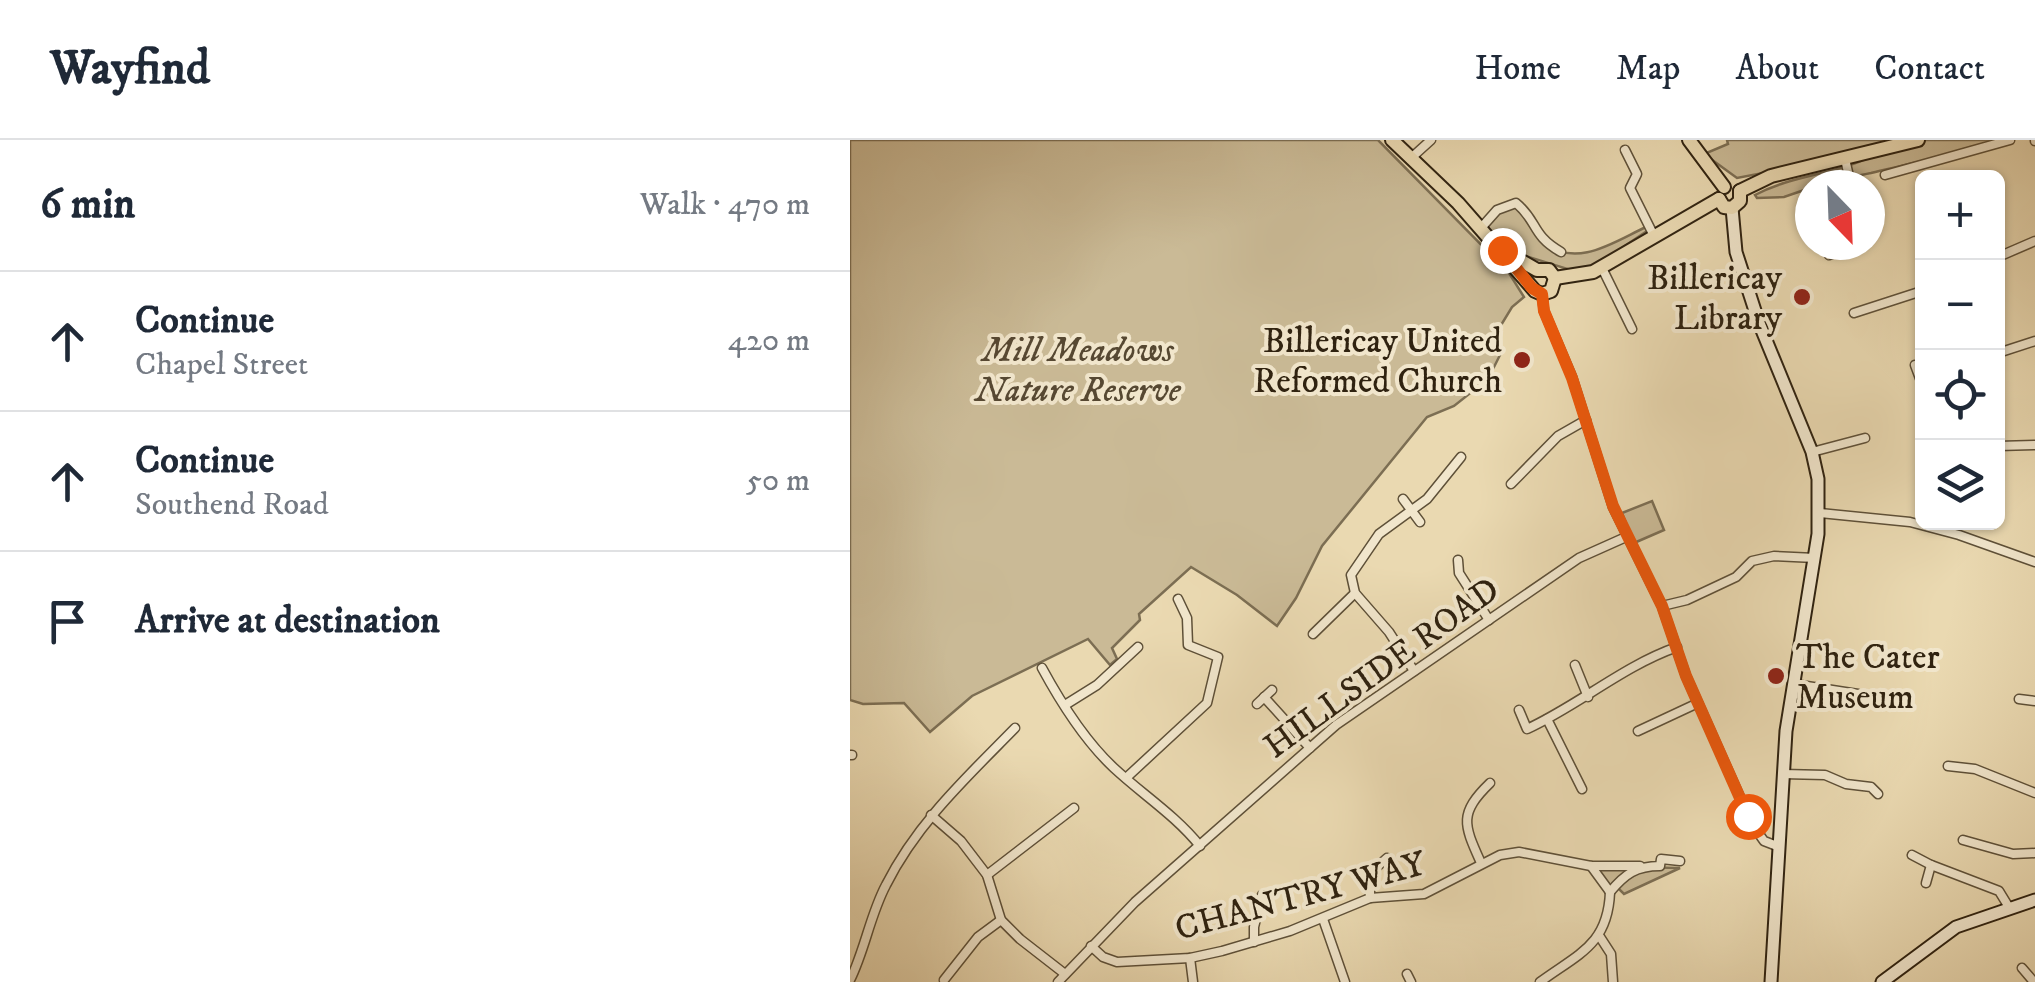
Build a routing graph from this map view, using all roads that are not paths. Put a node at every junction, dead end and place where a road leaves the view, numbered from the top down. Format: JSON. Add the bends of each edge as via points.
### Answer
{"nodes":[{"id":1,"x":1392,"y":140,"type":"edge"},
{"id":2,"x":1431,"y":140,"type":"edge"},
{"id":3,"x":1689,"y":140,"type":"edge"},
{"id":4,"x":1918,"y":140,"type":"edge"},
{"id":5,"x":2010,"y":140,"type":"edge"},
{"id":6,"x":1625,"y":150,"type":"dead end"},
{"id":7,"x":1410,"y":158,"type":"junction"},
{"id":8,"x":1845,"y":159,"type":"junction"},
{"id":9,"x":1848,"y":170,"type":"edge"},
{"id":10,"x":1885,"y":175,"type":"dead end"},
{"id":11,"x":1740,"y":191,"type":"junction"},
{"id":12,"x":1721,"y":193,"type":"junction"},
{"id":13,"x":1732,"y":208,"type":"junction"},
{"id":14,"x":1480,"y":228,"type":"junction"},
{"id":15,"x":1654,"y":236,"type":"junction"},
{"id":16,"x":2035,"y":241,"type":"edge"},
{"id":17,"x":1502,"y":250,"type":"junction"},
{"id":18,"x":1561,"y":252,"type":"dead end"},
{"id":19,"x":2005,"y":254,"type":"edge"},
{"id":20,"x":1602,"y":268,"type":"junction"},
{"id":21,"x":1537,"y":270,"type":"junction"},
{"id":22,"x":1555,"y":278,"type":"junction"},
{"id":23,"x":1536,"y":290,"type":"junction"},
{"id":24,"x":1915,"y":293,"type":"edge"},
{"id":25,"x":1854,"y":313,"type":"dead end"},
{"id":26,"x":1632,"y":328,"type":"dead end"},
{"id":27,"x":2035,"y":341,"type":"edge"},
{"id":28,"x":2005,"y":351,"type":"edge"},
{"id":29,"x":1586,"y":420,"type":"junction"},
{"id":30,"x":1864,"y":438,"type":"dead end"},
{"id":31,"x":2035,"y":445,"type":"edge"},
{"id":32,"x":2005,"y":446,"type":"edge"},
{"id":33,"x":1812,"y":452,"type":"junction"},
{"id":34,"x":1461,"y":457,"type":"dead end"},
{"id":35,"x":1511,"y":484,"type":"dead end"},
{"id":36,"x":1403,"y":499,"type":"dead end"},
{"id":37,"x":1411,"y":511,"type":"junction"},
{"id":38,"x":1820,"y":513,"type":"junction"},
{"id":39,"x":1420,"y":522,"type":"dead end"},
{"id":40,"x":1626,"y":537,"type":"junction"},
{"id":41,"x":1815,"y":558,"type":"junction"},
{"id":42,"x":1458,"y":560,"type":"dead end"},
{"id":43,"x":2035,"y":562,"type":"edge"},
{"id":44,"x":1355,"y":593,"type":"junction"},
{"id":45,"x":1178,"y":599,"type":"dead end"},
{"id":46,"x":1662,"y":606,"type":"junction"},
{"id":47,"x":1489,"y":620,"type":"junction"},
{"id":48,"x":1313,"y":634,"type":"dead end"},
{"id":49,"x":1119,"y":646,"type":"dead end"},
{"id":50,"x":1677,"y":647,"type":"junction"},
{"id":51,"x":1138,"y":648,"type":"dead end"},
{"id":52,"x":1128,"y":657,"type":"junction"},
{"id":53,"x":1575,"y":665,"type":"dead end"},
{"id":54,"x":1042,"y":668,"type":"dead end"},
{"id":55,"x":1414,"y":671,"type":"junction"},
{"id":56,"x":1794,"y":684,"type":"junction"},
{"id":57,"x":1264,"y":697,"type":"dead end"},
{"id":58,"x":1588,"y":697,"type":"junction"},
{"id":59,"x":2019,"y":699,"type":"dead end"},
{"id":60,"x":2035,"y":701,"type":"edge"},
{"id":61,"x":1888,"y":703,"type":"dead end"},
{"id":62,"x":1698,"y":704,"type":"junction"},
{"id":63,"x":1065,"y":705,"type":"junction"},
{"id":64,"x":1519,"y":710,"type":"dead end"},
{"id":65,"x":1547,"y":719,"type":"junction"},
{"id":66,"x":1014,"y":728,"type":"dead end"},
{"id":67,"x":1638,"y":731,"type":"dead end"},
{"id":68,"x":1310,"y":748,"type":"junction"},
{"id":69,"x":1948,"y":766,"type":"dead end"},
{"id":70,"x":1783,"y":774,"type":"junction"},
{"id":71,"x":1126,"y":778,"type":"junction"},
{"id":72,"x":1490,"y":783,"type":"dead end"},
{"id":73,"x":1582,"y":790,"type":"dead end"},
{"id":74,"x":2035,"y":793,"type":"edge"},
{"id":75,"x":1878,"y":794,"type":"dead end"},
{"id":76,"x":1074,"y":808,"type":"dead end"},
{"id":77,"x":930,"y":815,"type":"junction"},
{"id":78,"x":1963,"y":840,"type":"dead end"},
{"id":79,"x":1200,"y":846,"type":"junction"},
{"id":80,"x":1777,"y":846,"type":"junction"},
{"id":81,"x":2035,"y":853,"type":"edge"},
{"id":82,"x":1912,"y":854,"type":"dead end"},
{"id":83,"x":1386,"y":858,"type":"dead end"},
{"id":84,"x":1680,"y":861,"type":"dead end"},
{"id":85,"x":1481,"y":863,"type":"junction"},
{"id":86,"x":1590,"y":866,"type":"junction"},
{"id":87,"x":1640,"y":866,"type":"junction"},
{"id":88,"x":1930,"y":866,"type":"junction"},
{"id":89,"x":987,"y":875,"type":"junction"},
{"id":90,"x":1926,"y":883,"type":"dead end"},
{"id":91,"x":1610,"y":892,"type":"junction"},
{"id":92,"x":1262,"y":895,"type":"dead end"},
{"id":93,"x":1370,"y":898,"type":"junction"},
{"id":94,"x":2035,"y":900,"type":"edge"},
{"id":95,"x":2010,"y":909,"type":"junction"},
{"id":96,"x":1323,"y":919,"type":"junction"},
{"id":97,"x":1002,"y":920,"type":"junction"},
{"id":98,"x":1600,"y":937,"type":"junction"},
{"id":99,"x":1254,"y":942,"type":"junction"},
{"id":100,"x":1091,"y":946,"type":"junction"},
{"id":101,"x":1190,"y":958,"type":"junction"},
{"id":102,"x":2022,"y":968,"type":"dead end"},
{"id":103,"x":1062,"y":978,"type":"edge"},
{"id":104,"x":853,"y":980,"type":"edge"},
{"id":105,"x":944,"y":980,"type":"edge"},
{"id":106,"x":1192,"y":982,"type":"edge"},
{"id":107,"x":1345,"y":982,"type":"edge"},
{"id":108,"x":1540,"y":982,"type":"edge"},
{"id":109,"x":1613,"y":982,"type":"edge"},
{"id":110,"x":1770,"y":982,"type":"edge"},
{"id":111,"x":1882,"y":982,"type":"edge"},
{"id":112,"x":2034,"y":982,"type":"edge"}],
"edges":[{"from":1,"to":7,"type":"main road"},
{"from":2,"to":7,"type":"street"},
{"from":3,"to":12,"type":"main road"},
{"from":4,"to":8,"type":"main road"},
{"from":5,"to":10,"type":"street"},
{"from":6,"to":15,"type":"street","via":[[1637,174],[1630,188]]},
{"from":7,"to":14,"type":"main road"},
{"from":8,"to":9,"type":"street"},
{"from":8,"to":11,"type":"main road","via":[[1771,176]]},
{"from":11,"to":12,"type":"main road","via":[[1731,186]]},
{"from":11,"to":13,"type":"main road"},
{"from":12,"to":13,"type":"main road","via":[[1724,207]]},
{"from":12,"to":15,"type":"main road"},
{"from":13,"to":33,"type":"main road","via":[[1733,238],[1754,307]]},
{"from":14,"to":17,"type":"main road"},
{"from":14,"to":18,"type":"street","via":[[1497,210],[1516,203],[1542,241]]},
{"from":15,"to":20,"type":"main road"},
{"from":16,"to":19,"type":"street"},
{"from":17,"to":21,"type":"main road"},
{"from":17,"to":23,"type":"main road"},
{"from":20,"to":22,"type":"main road"},
{"from":20,"to":26,"type":"street"},
{"from":21,"to":22,"type":"main road"},
{"from":21,"to":23,"type":"main road"},
{"from":22,"to":23,"type":"main road","via":[[1552,290]]},
{"from":23,"to":29,"type":"street"},
{"from":24,"to":25,"type":"street"},
{"from":27,"to":28,"type":"street"},
{"from":29,"to":35,"type":"street","via":[[1558,436]]},
{"from":29,"to":40,"type":"street"},
{"from":30,"to":33,"type":"street"},
{"from":31,"to":32,"type":"street"},
{"from":33,"to":38,"type":"main road"},
{"from":34,"to":37,"type":"street"},
{"from":36,"to":37,"type":"street"},
{"from":37,"to":39,"type":"street"},
{"from":37,"to":44,"type":"street","via":[[1379,534],[1357,564],[1351,575]]},
{"from":38,"to":41,"type":"main road"},
{"from":38,"to":43,"type":"street","via":[[1910,522]]},
{"from":40,"to":46,"type":"street"},
{"from":40,"to":47,"type":"street","name":"HILLSIDE ROAD","via":[[1579,558]]},
{"from":41,"to":46,"type":"street","via":[[1774,556],[1749,563],[1698,596]]},
{"from":41,"to":56,"type":"main road"},
{"from":42,"to":47,"type":"street","via":[[1459,573]]},
{"from":44,"to":48,"type":"street"},
{"from":44,"to":55,"type":"street"},
{"from":45,"to":71,"type":"street","via":[[1188,645],[1218,658],[1212,690],[1198,714]]},
{"from":46,"to":50,"type":"street"},
{"from":47,"to":55,"type":"street","name":"HILLSIDE ROAD"},
{"from":49,"to":52,"type":"street"},
{"from":50,"to":58,"type":"street"},
{"from":50,"to":62,"type":"street"},
{"from":51,"to":52,"type":"street"},
{"from":52,"to":63,"type":"street"},
{"from":53,"to":58,"type":"street"},
{"from":54,"to":63,"type":"street"},
{"from":55,"to":68,"type":"street","name":"HILLSIDE ROAD"},
{"from":56,"to":61,"type":"street"},
{"from":56,"to":70,"type":"main road"},
{"from":57,"to":68,"type":"street"},
{"from":58,"to":65,"type":"street"},
{"from":59,"to":60,"type":"street"},
{"from":62,"to":67,"type":"street"},
{"from":62,"to":80,"type":"street","via":[[1752,824]]},
{"from":63,"to":71,"type":"street"},
{"from":64,"to":65,"type":"street","via":[[1526,729]]},
{"from":65,"to":73,"type":"street"},
{"from":66,"to":77,"type":"street"},
{"from":68,"to":79,"type":"street","name":"HILLSIDE ROAD"},
{"from":69,"to":74,"type":"street","via":[[1976,765]]},
{"from":70,"to":75,"type":"street","via":[[1825,775]]},
{"from":70,"to":80,"type":"main road"},
{"from":71,"to":79,"type":"street"},
{"from":72,"to":85,"type":"street","via":[[1466,814]]},
{"from":76,"to":89,"type":"street"},
{"from":77,"to":89,"type":"street"},
{"from":77,"to":104,"type":"street","via":[[885,886]]},
{"from":78,"to":81,"type":"street"},
{"from":79,"to":100,"type":"street","name":"HILLSIDE ROAD"},
{"from":80,"to":110,"type":"main road"},
{"from":82,"to":88,"type":"street"},
{"from":83,"to":93,"type":"street","via":[[1370,873]]},
{"from":84,"to":87,"type":"street","name":"CHANTRY WAY"},
{"from":85,"to":86,"type":"street","name":"CHANTRY WAY","via":[[1519,852]]},
{"from":85,"to":93,"type":"street","name":"CHANTRY WAY","via":[[1424,894]]},
{"from":86,"to":87,"type":"street","name":"CHANTRY WAY"},
{"from":86,"to":91,"type":"street"},
{"from":87,"to":91,"type":"street"},
{"from":88,"to":90,"type":"street"},
{"from":88,"to":95,"type":"street","via":[[1999,891]]},
{"from":89,"to":97,"type":"street"},
{"from":91,"to":98,"type":"street"},
{"from":92,"to":99,"type":"street"},
{"from":93,"to":96,"type":"street","name":"CHANTRY WAY"},
{"from":94,"to":95,"type":"main road"},
{"from":95,"to":111,"type":"main road","via":[[1956,927]]},
{"from":96,"to":99,"type":"street","name":"CHANTRY WAY"},
{"from":96,"to":107,"type":"street"},
{"from":97,"to":103,"type":"street"},
{"from":97,"to":105,"type":"street","via":[[978,937]]},
{"from":98,"to":108,"type":"street"},
{"from":98,"to":109,"type":"street","via":[[1611,954]]},
{"from":99,"to":101,"type":"street","name":"CHANTRY WAY"},
{"from":100,"to":101,"type":"street","name":"CHANTRY WAY","via":[[1117,962]]},
{"from":100,"to":103,"type":"street","name":"HILLSIDE ROAD"},
{"from":101,"to":106,"type":"street"},
{"from":102,"to":112,"type":"street"}]}
